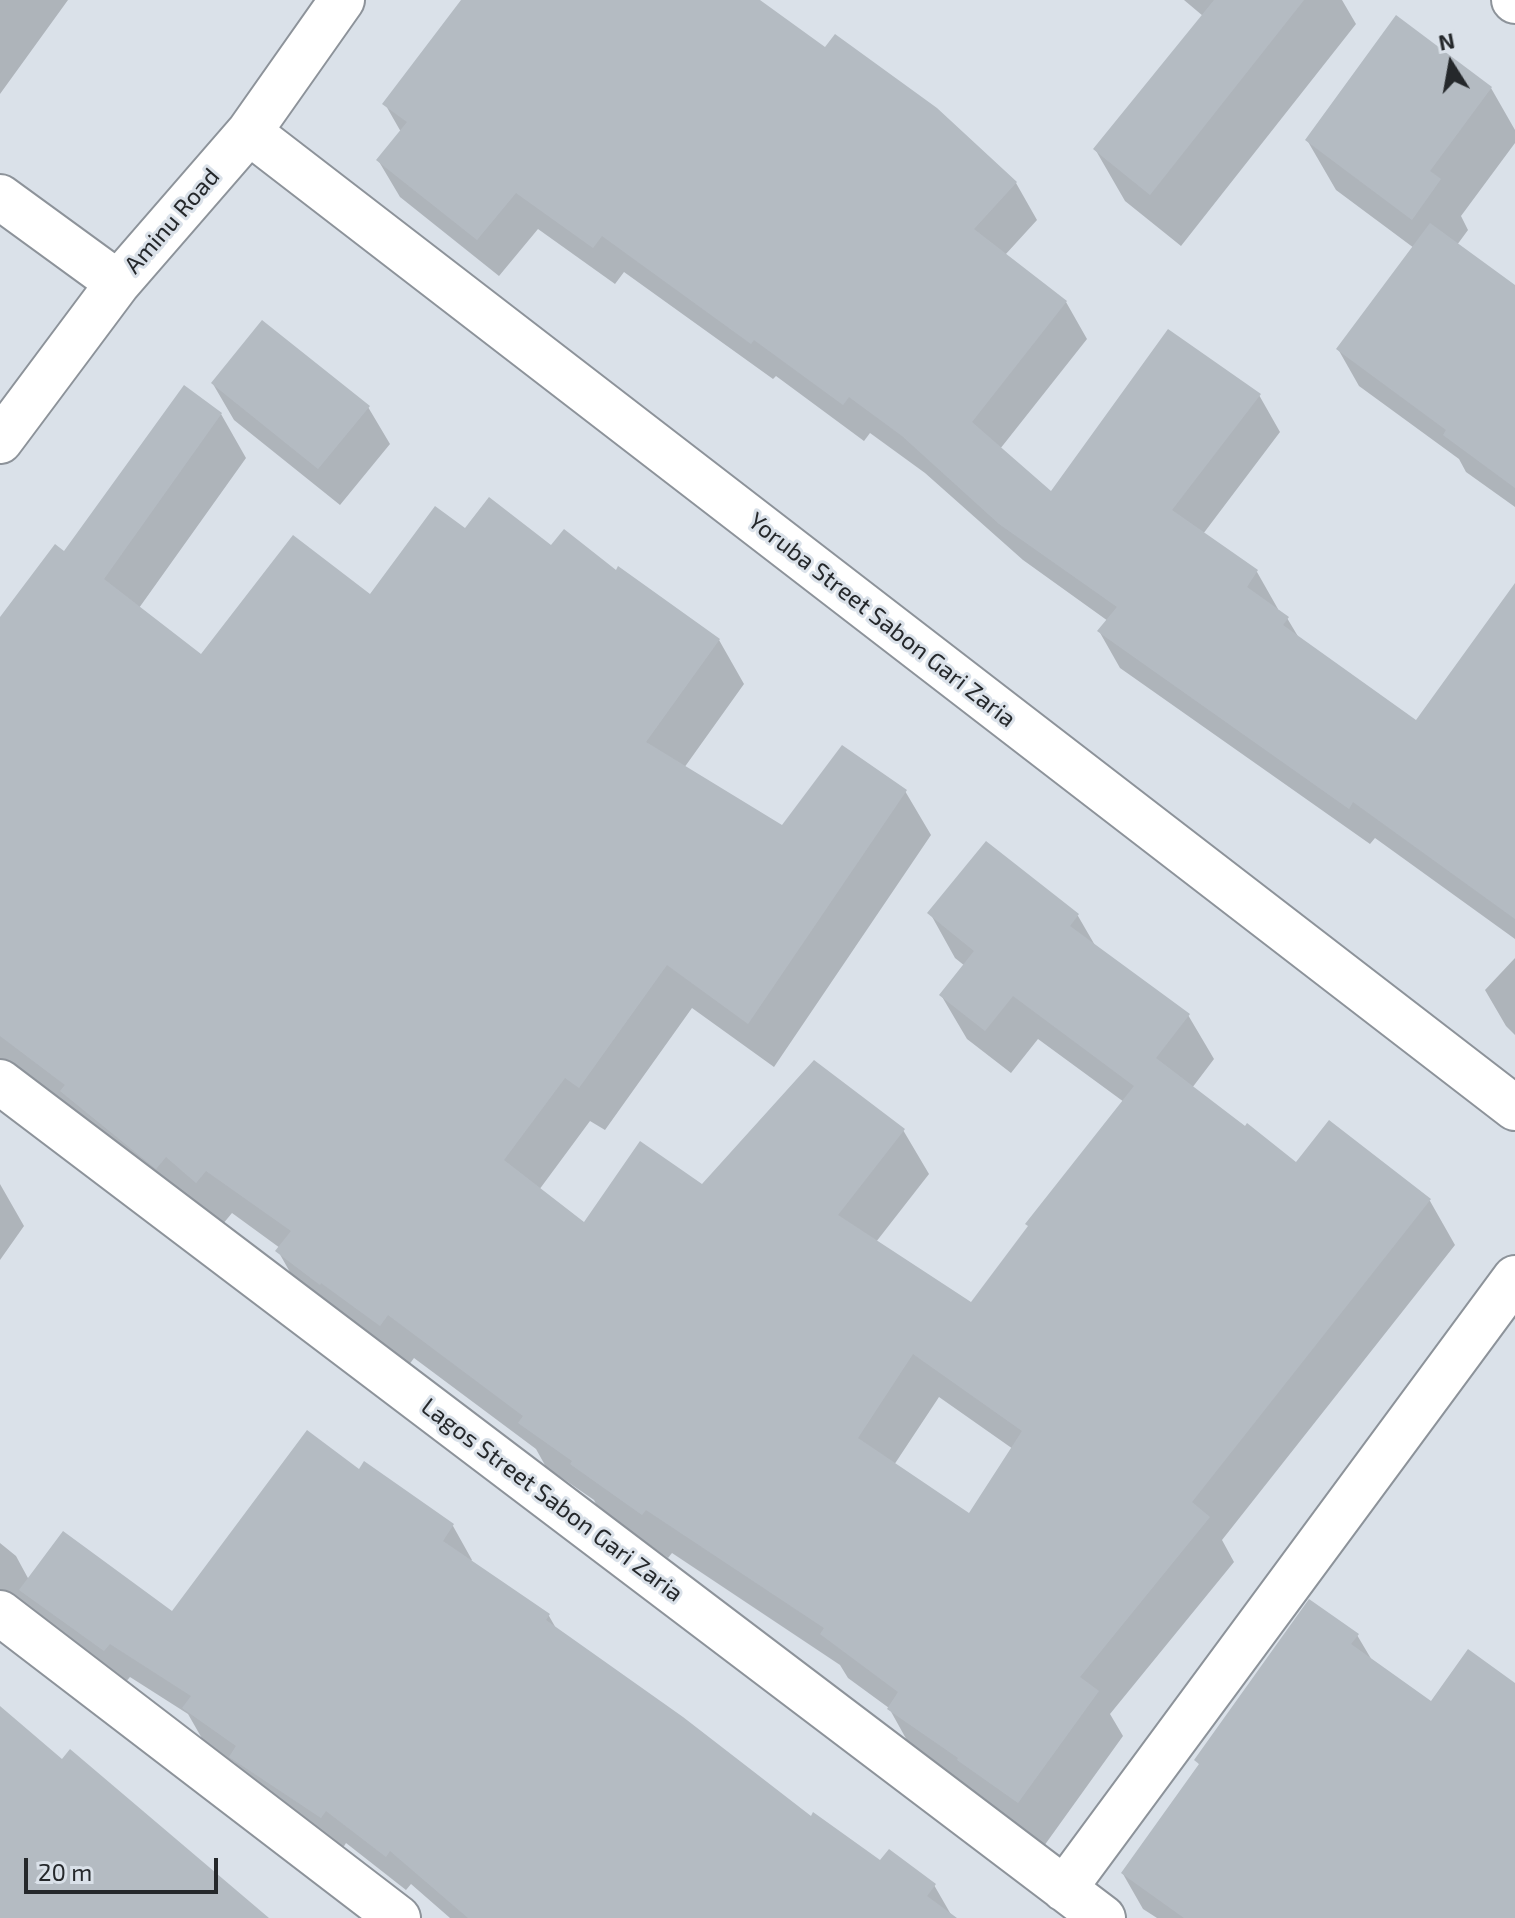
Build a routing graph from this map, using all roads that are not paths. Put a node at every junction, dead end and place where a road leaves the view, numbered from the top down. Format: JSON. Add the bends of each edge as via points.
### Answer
{"nodes":[{"id":1,"x":342,"y":0,"type":"edge"},
{"id":2,"x":249,"y":132,"type":"junction"},
{"id":3,"x":0,"y":197,"type":"edge"},
{"id":4,"x":118,"y":283,"type":"junction"},
{"id":5,"x":0,"y":441,"type":"edge"},
{"id":6,"x":0,"y":1082,"type":"edge"},
{"id":7,"x":1515,"y":1108,"type":"edge"},
{"id":8,"x":1515,"y":1278,"type":"edge"},
{"id":9,"x":0,"y":1613,"type":"edge"},
{"id":10,"x":1064,"y":1889,"type":"junction"},
{"id":11,"x":398,"y":1918,"type":"edge"},
{"id":12,"x":1103,"y":1918,"type":"edge"}],
"edges":[{"from":1,"to":2,"type":"street","name":"Aminu Road"},
{"from":2,"to":4,"type":"street","name":"Aminu Road"},
{"from":2,"to":7,"type":"street","name":"Yoruba Street Sabon Gari Zaria"},
{"from":3,"to":4,"type":"street"},
{"from":4,"to":5,"type":"street","name":"Aminu Road"},
{"from":6,"to":10,"type":"street","name":"Lagos Street Sabon Gari Zaria"},
{"from":8,"to":10,"type":"street"},
{"from":9,"to":11,"type":"street"},
{"from":10,"to":12,"type":"street","name":"Lagos Street Sabon Gari Zaria"}]}
